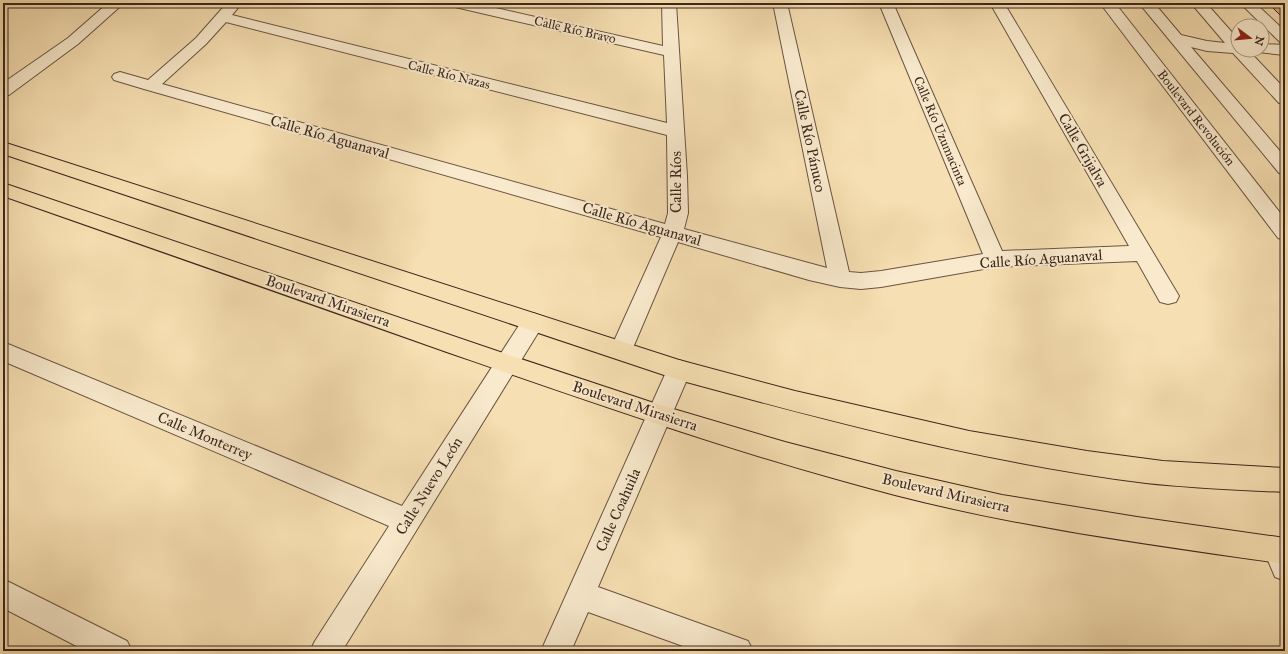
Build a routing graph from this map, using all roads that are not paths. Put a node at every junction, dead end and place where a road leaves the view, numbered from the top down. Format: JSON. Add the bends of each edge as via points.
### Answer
{"nodes":[{"id":1,"x":117,"y":3,"type":"edge"},
{"id":2,"x":235,"y":3,"type":"edge"},
{"id":3,"x":455,"y":3,"type":"edge"},
{"id":4,"x":669,"y":3,"type":"edge"},
{"id":5,"x":780,"y":3,"type":"edge"},
{"id":6,"x":886,"y":3,"type":"edge"},
{"id":7,"x":997,"y":3,"type":"edge"},
{"id":8,"x":1107,"y":3,"type":"edge"},
{"id":9,"x":1146,"y":3,"type":"edge"},
{"id":10,"x":1198,"y":3,"type":"edge"},
{"id":11,"x":1247,"y":3,"type":"edge"},
{"id":12,"x":224,"y":17,"type":"junction"},
{"id":13,"x":1177,"y":39,"type":"junction"},
{"id":14,"x":1285,"y":39,"type":"edge"},
{"id":15,"x":1230,"y":40,"type":"edge"},
{"id":16,"x":1230,"y":48,"type":"edge"},
{"id":17,"x":1270,"y":50,"type":"edge"},
{"id":18,"x":1285,"y":50,"type":"edge"},
{"id":19,"x":671,"y":52,"type":"junction"},
{"id":20,"x":1249,"y":58,"type":"edge"},
{"id":21,"x":120,"y":77,"type":"dead end"},
{"id":22,"x":1278,"y":82,"type":"edge"},
{"id":23,"x":150,"y":86,"type":"junction"},
{"id":24,"x":3,"y":91,"type":"edge"},
{"id":25,"x":1285,"y":99,"type":"edge"},
{"id":26,"x":675,"y":131,"type":"junction"},
{"id":27,"x":3,"y":148,"type":"edge"},
{"id":28,"x":1285,"y":169,"type":"edge"},
{"id":29,"x":5,"y":192,"type":"edge"},
{"id":30,"x":673,"y":232,"type":"junction"},
{"id":31,"x":1285,"y":233,"type":"edge"},
{"id":32,"x":1144,"y":253,"type":"junction"},
{"id":33,"x":995,"y":259,"type":"junction"},
{"id":34,"x":840,"y":279,"type":"junction"},
{"id":35,"x":1168,"y":296,"type":"dead end"},
{"id":36,"x":533,"y":322,"type":"junction"},
{"id":37,"x":621,"y":350,"type":"junction"},
{"id":38,"x":3,"y":351,"type":"edge"},
{"id":39,"x":506,"y":364,"type":"junction"},
{"id":40,"x":679,"y":370,"type":"junction"},
{"id":41,"x":660,"y":415,"type":"junction"},
{"id":42,"x":1285,"y":480,"type":"edge"},
{"id":43,"x":406,"y":521,"type":"junction"},
{"id":44,"x":1283,"y":556,"type":"edge"},
{"id":45,"x":3,"y":593,"type":"edge"},
{"id":46,"x":581,"y":595,"type":"junction"},
{"id":47,"x":117,"y":651,"type":"edge"},
{"id":48,"x":324,"y":651,"type":"edge"},
{"id":49,"x":556,"y":651,"type":"edge"},
{"id":50,"x":738,"y":651,"type":"edge"}],
"edges":[{"from":1,"to":24,"type":"street","via":[[73,41]]},
{"from":2,"to":12,"type":"street"},
{"from":3,"to":19,"type":"street","name":"Calle Río Bravo"},
{"from":4,"to":19,"type":"street","name":"Calle Ríos"},
{"from":5,"to":34,"type":"street","name":"Calle Río Pánuco"},
{"from":6,"to":33,"type":"street","name":"Calle Río Uzumacinta"},
{"from":7,"to":32,"type":"street","name":"Calle Grijalva"},
{"from":8,"to":31,"type":"street","name":"Boulevard Revolución"},
{"from":9,"to":13,"type":"street"},
{"from":10,"to":15,"type":"street"},
{"from":11,"to":14,"type":"street"},
{"from":12,"to":23,"type":"street"},
{"from":12,"to":26,"type":"street","name":"Calle Río Nazas"},
{"from":13,"to":16,"type":"street"},
{"from":13,"to":28,"type":"street"},
{"from":17,"to":18,"type":"street"},
{"from":19,"to":26,"type":"street","name":"Calle Ríos"},
{"from":20,"to":22,"type":"street"},
{"from":21,"to":23,"type":"street","name":"Calle Río Aguanaval"},
{"from":22,"to":25,"type":"street"},
{"from":23,"to":30,"type":"street","name":"Calle Río Aguanaval"},
{"from":26,"to":30,"type":"street","name":"Calle Ríos","via":[[678,213]]},
{"from":27,"to":36,"type":"main road"},
{"from":29,"to":39,"type":"main road","name":"Boulevard Mirasierra"},
{"from":30,"to":34,"type":"street","name":"Calle Río Aguanaval"},
{"from":30,"to":37,"type":"street","name":"Calle Ríos"},
{"from":32,"to":33,"type":"street","name":"Calle Río Aguanaval"},
{"from":32,"to":35,"type":"street","name":"Calle Grijalva"},
{"from":33,"to":34,"type":"street","name":"Calle Río Aguanaval","via":[[882,279]]},
{"from":36,"to":37,"type":"main road"},
{"from":36,"to":39,"type":"street","name":"Calle Nuevo León"},
{"from":37,"to":40,"type":"main road"},
{"from":38,"to":43,"type":"street","name":"Calle Monterrey"},
{"from":39,"to":41,"type":"main road","name":"Boulevard Mirasierra"},
{"from":39,"to":43,"type":"street","name":"Calle Nuevo León"},
{"from":40,"to":41,"type":"street","name":"Calle Coahuila"},
{"from":40,"to":42,"type":"main road","via":[[906,429],[1028,453],[1146,471]]},
{"from":41,"to":44,"type":"main road","name":"Boulevard Mirasierra","via":[[896,483],[1002,507]]},
{"from":41,"to":46,"type":"street","name":"Calle Coahuila"},
{"from":43,"to":48,"type":"street","name":"Calle Nuevo León"},
{"from":45,"to":47,"type":"street"},
{"from":46,"to":49,"type":"street","name":"Calle Coahuila"},
{"from":46,"to":50,"type":"street"}]}
